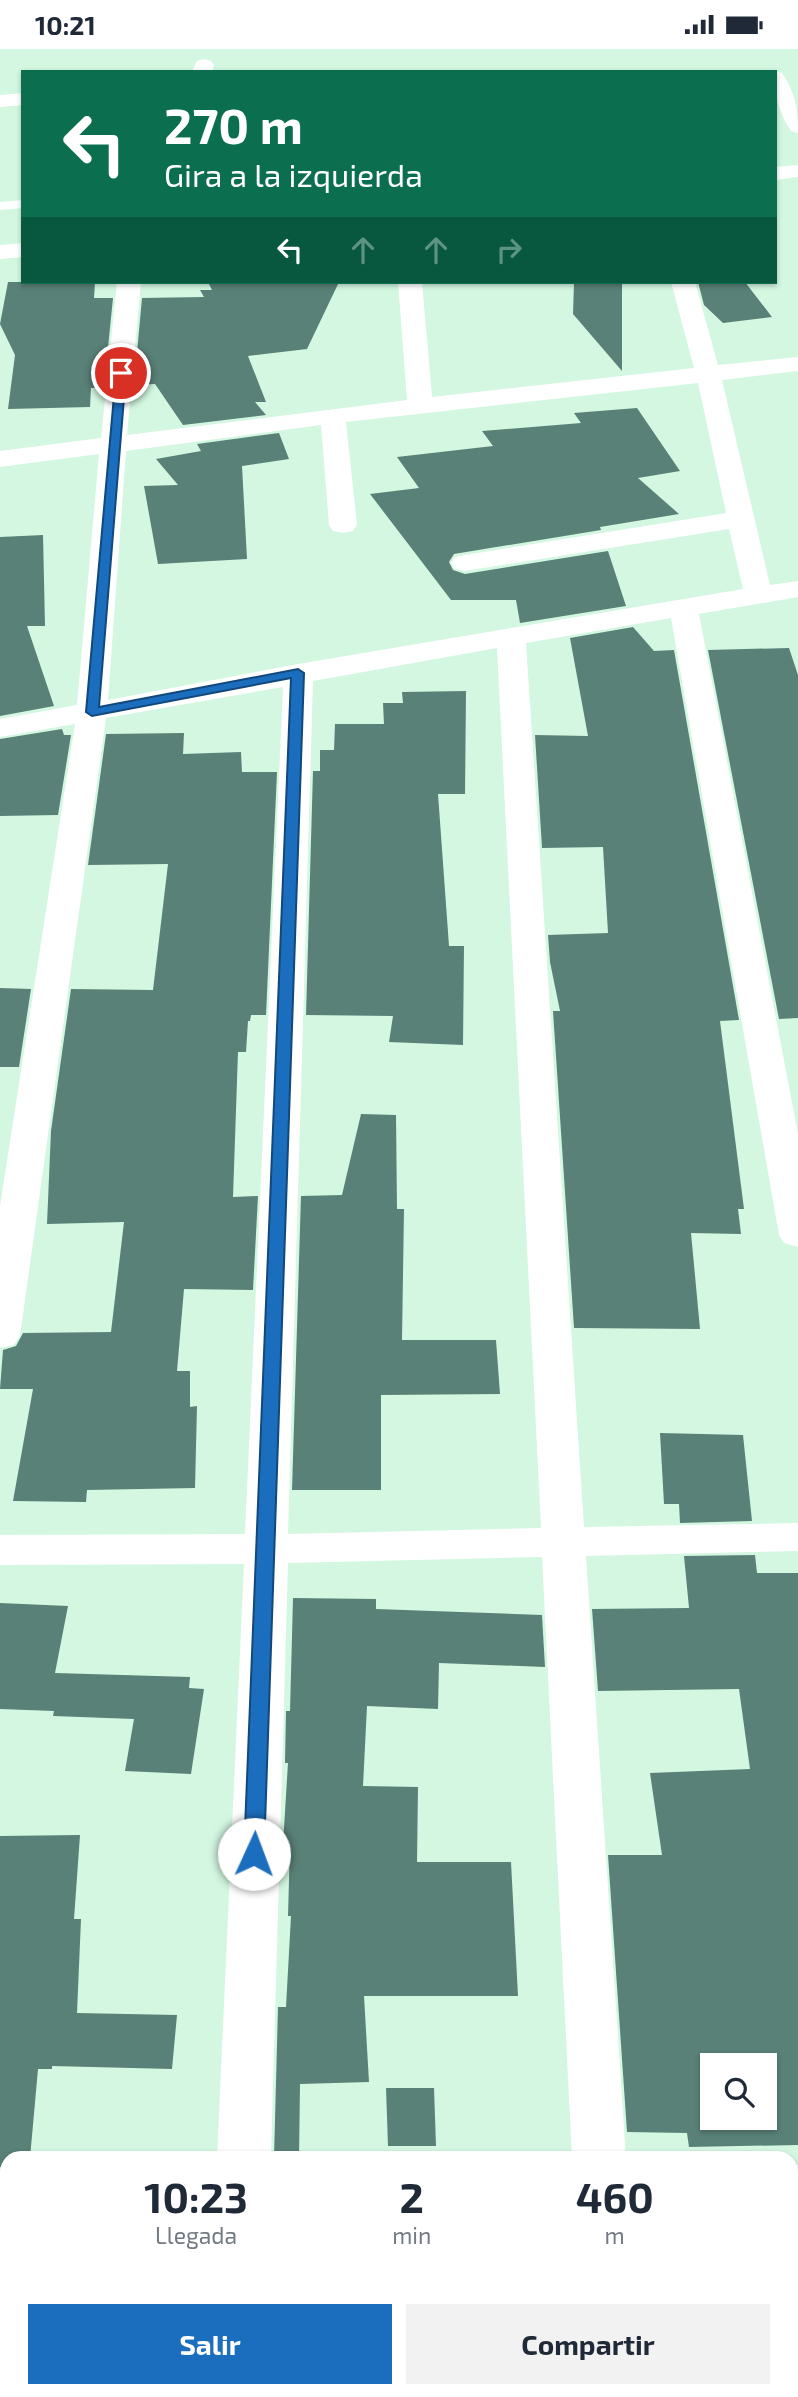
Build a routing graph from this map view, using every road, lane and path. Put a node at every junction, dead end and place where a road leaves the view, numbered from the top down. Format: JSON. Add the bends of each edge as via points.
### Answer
{"nodes":[{"id":1,"x":777,"y":81,"type":"edge"},
{"id":2,"x":21,"y":99,"type":"edge"},
{"id":3,"x":0,"y":101,"type":"edge"},
{"id":4,"x":798,"y":127,"type":"edge"},
{"id":5,"x":798,"y":171,"type":"edge"},
{"id":6,"x":777,"y":174,"type":"edge"},
{"id":7,"x":21,"y":204,"type":"edge"},
{"id":8,"x":0,"y":206,"type":"edge"},
{"id":9,"x":21,"y":250,"type":"edge"},
{"id":10,"x":0,"y":252,"type":"edge"},
{"id":11,"x":130,"y":284,"type":"edge"},
{"id":12,"x":410,"y":284,"type":"edge"},
{"id":13,"x":683,"y":284,"type":"edge"},
{"id":14,"x":798,"y":364,"type":"edge"},
{"id":15,"x":708,"y":373,"type":"junction"},
{"id":16,"x":420,"y":406,"type":"junction"},
{"id":17,"x":333,"y":416,"type":"junction"},
{"id":18,"x":113,"y":444,"type":"junction"},
{"id":19,"x":0,"y":459,"type":"edge"},
{"id":20,"x":739,"y":519,"type":"junction"},
{"id":21,"x":343,"y":525,"type":"dead end"},
{"id":22,"x":465,"y":563,"type":"dead end"},
{"id":23,"x":798,"y":589,"type":"edge"},
{"id":24,"x":758,"y":595,"type":"junction"},
{"id":25,"x":683,"y":606,"type":"junction"},
{"id":26,"x":511,"y":636,"type":"junction"},
{"id":27,"x":298,"y":673,"type":"junction"},
{"id":28,"x":92,"y":712,"type":"junction"},
{"id":29,"x":0,"y":728,"type":"edge"},
{"id":30,"x":798,"y":1235,"type":"edge"},
{"id":31,"x":0,"y":1336,"type":"edge"},
{"id":32,"x":798,"y":1537,"type":"edge"},
{"id":33,"x":561,"y":1543,"type":"junction"},
{"id":34,"x":264,"y":1549,"type":"junction"},
{"id":35,"x":0,"y":1550,"type":"edge"},
{"id":36,"x":244,"y":2151,"type":"edge"},
{"id":37,"x":599,"y":2151,"type":"edge"}],
"edges":[{"from":1,"to":4,"type":"street"},
{"from":2,"to":3,"type":"street"},
{"from":5,"to":6,"type":"street"},
{"from":7,"to":8,"type":"lane"},
{"from":9,"to":10,"type":"street"},
{"from":11,"to":18,"type":"street"},
{"from":12,"to":16,"type":"street"},
{"from":13,"to":15,"type":"street"},
{"from":14,"to":15,"type":"street"},
{"from":15,"to":16,"type":"street"},
{"from":15,"to":20,"type":"street"},
{"from":16,"to":17,"type":"street"},
{"from":17,"to":18,"type":"street"},
{"from":17,"to":21,"type":"street"},
{"from":18,"to":19,"type":"street"},
{"from":18,"to":28,"type":"street"},
{"from":20,"to":22,"type":"street"},
{"from":20,"to":24,"type":"street"},
{"from":23,"to":24,"type":"street"},
{"from":24,"to":25,"type":"street"},
{"from":25,"to":26,"type":"street"},
{"from":25,"to":30,"type":"street"},
{"from":26,"to":27,"type":"street"},
{"from":26,"to":33,"type":"street"},
{"from":27,"to":28,"type":"street"},
{"from":27,"to":34,"type":"street"},
{"from":28,"to":29,"type":"street"},
{"from":28,"to":31,"type":"street"},
{"from":32,"to":33,"type":"street"},
{"from":33,"to":34,"type":"street"},
{"from":33,"to":37,"type":"street"},
{"from":34,"to":35,"type":"street"},
{"from":34,"to":36,"type":"street"}]}
